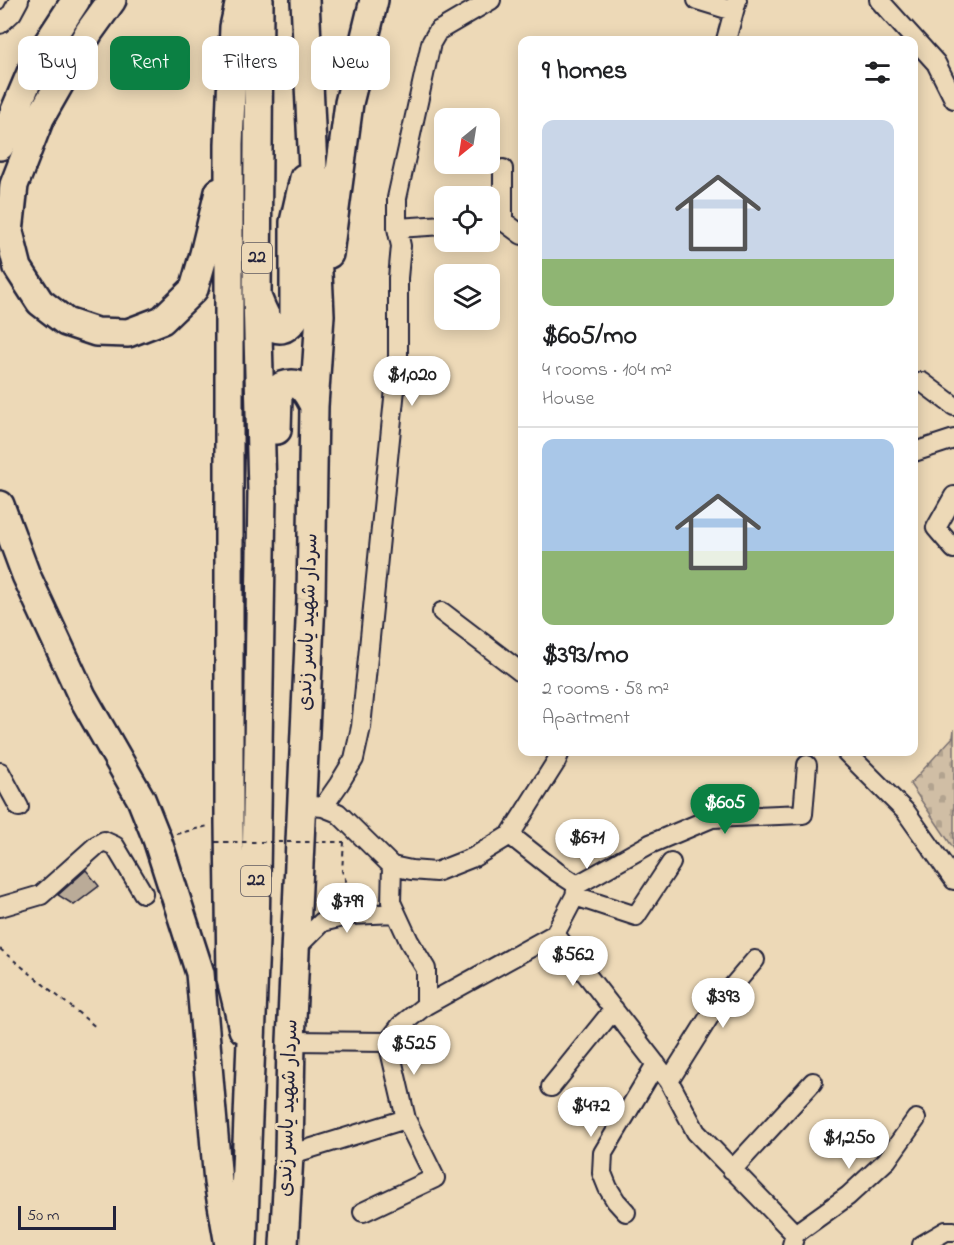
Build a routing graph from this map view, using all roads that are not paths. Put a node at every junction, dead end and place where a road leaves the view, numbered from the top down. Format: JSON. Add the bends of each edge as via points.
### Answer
{"nodes":[{"id":1,"x":76,"y":0,"type":"edge"},
{"id":2,"x":112,"y":0,"type":"edge"},
{"id":3,"x":240,"y":0,"type":"edge"},
{"id":4,"x":259,"y":0,"type":"edge"},
{"id":5,"x":305,"y":0,"type":"edge"},
{"id":6,"x":320,"y":0,"type":"edge"},
{"id":7,"x":374,"y":0,"type":"edge"},
{"id":8,"x":491,"y":0,"type":"edge"},
{"id":9,"x":697,"y":0,"type":"edge"},
{"id":10,"x":879,"y":0,"type":"edge"},
{"id":11,"x":735,"y":5,"type":"edge"},
{"id":12,"x":727,"y":36,"type":"edge"},
{"id":13,"x":912,"y":36,"type":"edge"},
{"id":14,"x":918,"y":43,"type":"edge"},
{"id":15,"x":308,"y":88,"type":"junction"},
{"id":16,"x":954,"y":99,"type":"edge"},
{"id":17,"x":229,"y":144,"type":"junction"},
{"id":18,"x":0,"y":146,"type":"edge"},
{"id":19,"x":311,"y":149,"type":"junction"},
{"id":20,"x":503,"y":169,"type":"dead end"},
{"id":21,"x":500,"y":192,"type":"edge"},
{"id":22,"x":500,"y":224,"type":"edge"},
{"id":23,"x":434,"y":226,"type":"edge"},
{"id":24,"x":397,"y":228,"type":"junction"},
{"id":25,"x":518,"y":233,"type":"edge"},
{"id":26,"x":257,"y":295,"type":"junction"},
{"id":27,"x":320,"y":315,"type":"junction"},
{"id":28,"x":922,"y":382,"type":"dead end"},
{"id":29,"x":314,"y":406,"type":"junction"},
{"id":30,"x":954,"y":406,"type":"edge"},
{"id":31,"x":954,"y":439,"type":"edge"},
{"id":32,"x":918,"y":451,"type":"edge"},
{"id":33,"x":262,"y":492,"type":"junction"},
{"id":34,"x":954,"y":496,"type":"edge"},
{"id":35,"x":0,"y":505,"type":"edge"},
{"id":36,"x":954,"y":549,"type":"edge"},
{"id":37,"x":442,"y":612,"type":"dead end"},
{"id":38,"x":518,"y":670,"type":"edge"},
{"id":39,"x":558,"y":756,"type":"edge"},
{"id":40,"x":850,"y":756,"type":"edge"},
{"id":41,"x":807,"y":765,"type":"dead end"},
{"id":42,"x":0,"y":772,"type":"edge"},
{"id":43,"x":312,"y":804,"type":"junction"},
{"id":44,"x":19,"y":807,"type":"dead end"},
{"id":45,"x":510,"y":835,"type":"junction"},
{"id":46,"x":671,"y":863,"type":"dead end"},
{"id":47,"x":392,"y":866,"type":"junction"},
{"id":48,"x":954,"y":880,"type":"edge"},
{"id":49,"x":576,"y":890,"type":"junction"},
{"id":50,"x":143,"y":893,"type":"dead end"},
{"id":51,"x":0,"y":907,"type":"edge"},
{"id":52,"x":396,"y":913,"type":"junction"},
{"id":53,"x":555,"y":934,"type":"junction"},
{"id":54,"x":295,"y":949,"type":"junction"},
{"id":55,"x":755,"y":960,"type":"dead end"},
{"id":56,"x":426,"y":1005,"type":"junction"},
{"id":57,"x":614,"y":1009,"type":"junction"},
{"id":58,"x":291,"y":1041,"type":"junction"},
{"id":59,"x":388,"y":1042,"type":"junction"},
{"id":60,"x":656,"y":1064,"type":"junction"},
{"id":61,"x":251,"y":1066,"type":"junction"},
{"id":62,"x":669,"y":1081,"type":"junction"},
{"id":63,"x":813,"y":1082,"type":"dead end"},
{"id":64,"x":551,"y":1087,"type":"dead end"},
{"id":65,"x":406,"y":1119,"type":"junction"},
{"id":66,"x":916,"y":1119,"type":"dead end"},
{"id":67,"x":290,"y":1155,"type":"junction"},
{"id":68,"x":732,"y":1170,"type":"junction"},
{"id":69,"x":363,"y":1212,"type":"dead end"},
{"id":70,"x":626,"y":1212,"type":"dead end"},
{"id":71,"x":954,"y":1231,"type":"edge"},
{"id":72,"x":794,"y":1239,"type":"edge"},
{"id":73,"x":229,"y":1245,"type":"edge"},
{"id":74,"x":243,"y":1245,"type":"edge"},
{"id":75,"x":284,"y":1245,"type":"edge"},
{"id":76,"x":922,"y":1245,"type":"edge"}],
"edges":[{"from":1,"to":18,"type":"highway","via":[[36,61]]},
{"from":2,"to":17,"type":"highway","via":[[40,118],[14,185],[9,232],[18,268],[40,302],[66,322],[96,332],[128,333],[162,320],[194,289]]},
{"from":3,"to":17,"type":"highway","via":[[234,27]]},
{"from":4,"to":26,"type":"highway","name":"سردار شهید یاسر زندی","number":"22"},
{"from":5,"to":15,"type":"highway","name":"سردار شهید یاسر زندی","number":"22"},
{"from":6,"to":15,"type":"highway"},
{"from":7,"to":27,"type":"highway","via":[[349,103]]},
{"from":8,"to":24,"type":"street","via":[[438,31],[431,43],[397,198]]},
{"from":9,"to":11,"type":"street"},
{"from":10,"to":13,"type":"street"},
{"from":11,"to":12,"type":"street"},
{"from":14,"to":16,"type":"street","via":[[936,63]]},
{"from":15,"to":19,"type":"highway","name":"سردار شهید یاسر زندی","number":"22"},
{"from":17,"to":61,"type":"highway","via":[[222,832],[231,979]]},
{"from":19,"to":26,"type":"highway","via":[[294,222],[294,319],[285,327],[272,326],[266,321]]},
{"from":19,"to":27,"type":"highway","name":"سردار شهید یاسر زندی","number":"22"},
{"from":20,"to":21,"type":"street"},
{"from":22,"to":25,"type":"street"},
{"from":23,"to":24,"type":"street"},
{"from":24,"to":43,"type":"street","via":[[401,246],[398,359],[362,727],[354,759],[339,784]]},
{"from":26,"to":33,"type":"highway","name":"سردار شهید یاسر زندی","number":"22"},
{"from":27,"to":29,"type":"highway","name":"سردار شهید یاسر زندی","number":"22"},
{"from":28,"to":30,"type":"street"},
{"from":29,"to":33,"type":"highway","via":[[297,384],[282,386],[278,396],[276,473]]},
{"from":29,"to":43,"type":"highway","name":"سردار شهید یاسر زندی","number":"22"},
{"from":31,"to":32,"type":"street"},
{"from":33,"to":61,"type":"highway","name":"سردار شهید یاسر زندی","number":"22"},
{"from":34,"to":36,"type":"street","via":[[936,528]]},
{"from":35,"to":73,"type":"highway","via":[[26,575],[82,696],[141,799],[158,838],[200,973],[218,1182]]},
{"from":37,"to":38,"type":"street"},
{"from":39,"to":45,"type":"street"},
{"from":40,"to":48,"type":"street","via":[[906,812]]},
{"from":41,"to":49,"type":"street","via":[[802,814],[712,818],[650,844]]},
{"from":42,"to":44,"type":"street"},
{"from":43,"to":47,"type":"street","via":[[339,813]]},
{"from":43,"to":54,"type":"highway","name":"سردار شهید یاسر زندی","number":"22"},
{"from":45,"to":47,"type":"street","via":[[474,857],[436,872]]},
{"from":45,"to":49,"type":"street"},
{"from":46,"to":49,"type":"street","via":[[636,916]]},
{"from":47,"to":52,"type":"street","via":[[391,902]]},
{"from":49,"to":53,"type":"street"},
{"from":50,"to":51,"type":"street","via":[[115,846],[104,841],[41,895]]},
{"from":52,"to":54,"type":"street","via":[[322,922]]},
{"from":52,"to":56,"type":"street","via":[[426,969]]},
{"from":53,"to":56,"type":"street"},
{"from":53,"to":57,"type":"street"},
{"from":54,"to":58,"type":"highway","name":"سردار شهید یاسر زندی","number":"22"},
{"from":55,"to":62,"type":"street","via":[[716,1006]]},
{"from":56,"to":59,"type":"street","via":[[401,1025]]},
{"from":57,"to":60,"type":"street"},
{"from":57,"to":64,"type":"street"},
{"from":58,"to":59,"type":"street"},
{"from":58,"to":67,"type":"highway","name":"سردار شهید یاسر زندی","number":"22"},
{"from":59,"to":65,"type":"street"},
{"from":60,"to":62,"type":"street"},
{"from":60,"to":70,"type":"street","via":[[603,1153],[602,1173]]},
{"from":61,"to":74,"type":"highway","name":"سردار شهید یاسر زندی","number":"22"},
{"from":62,"to":68,"type":"street","via":[[696,1132]]},
{"from":63,"to":68,"type":"street"},
{"from":65,"to":67,"type":"street"},
{"from":65,"to":69,"type":"street","via":[[435,1178]]},
{"from":66,"to":72,"type":"street","via":[[886,1160]]},
{"from":67,"to":75,"type":"highway","name":"سردار شهید یاسر زندی","number":"22"},
{"from":68,"to":72,"type":"street","via":[[786,1222]]},
{"from":71,"to":76,"type":"street"}]}
